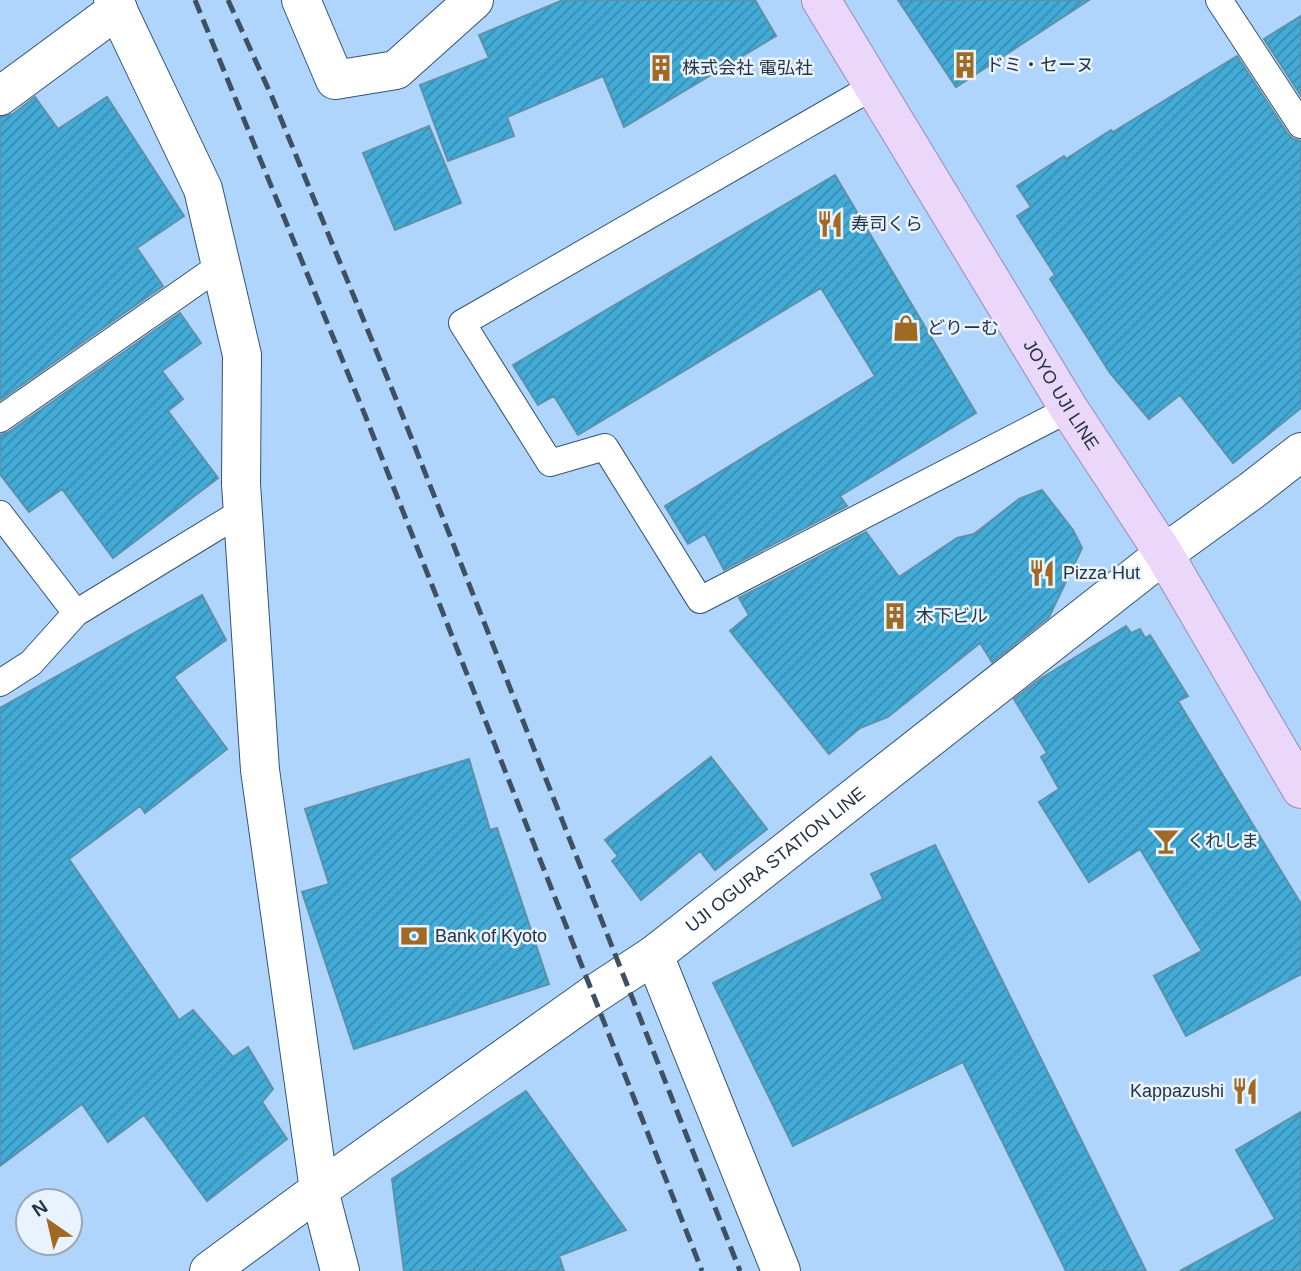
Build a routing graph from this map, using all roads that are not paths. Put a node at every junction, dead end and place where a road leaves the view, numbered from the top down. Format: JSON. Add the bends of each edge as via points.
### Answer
{"nodes":[{"id":1,"x":301,"y":0,"type":"edge"},
{"id":2,"x":474,"y":0,"type":"edge"},
{"id":3,"x":821,"y":0,"type":"edge"},
{"id":4,"x":1219,"y":0,"type":"edge"},
{"id":5,"x":115,"y":5,"type":"edge"},
{"id":6,"x":874,"y":86,"type":"junction"},
{"id":7,"x":0,"y":96,"type":"edge"},
{"id":8,"x":1301,"y":125,"type":"edge"},
{"id":9,"x":221,"y":264,"type":"junction"},
{"id":10,"x":1069,"y":409,"type":"junction"},
{"id":11,"x":0,"y":419,"type":"edge"},
{"id":12,"x":1301,"y":452,"type":"edge"},
{"id":13,"x":243,"y":511,"type":"junction"},
{"id":14,"x":0,"y":514,"type":"edge"},
{"id":15,"x":1164,"y":554,"type":"junction"},
{"id":16,"x":76,"y":614,"type":"junction"},
{"id":17,"x":0,"y":683,"type":"edge"},
{"id":18,"x":1301,"y":789,"type":"edge"},
{"id":19,"x":654,"y":955,"type":"junction"},
{"id":20,"x":319,"y":1190,"type":"junction"},
{"id":21,"x":209,"y":1271,"type":"edge"},
{"id":22,"x":340,"y":1271,"type":"edge"},
{"id":23,"x":781,"y":1271,"type":"edge"}],
"edges":[{"from":1,"to":2,"type":"street","via":[[335,80],[396,70]]},
{"from":3,"to":6,"type":"main road","name":"JOYO UJI LINE"},
{"from":4,"to":8,"type":"lane"},
{"from":5,"to":7,"type":"street"},
{"from":5,"to":9,"type":"street","via":[[203,189]]},
{"from":6,"to":10,"type":"main road","name":"JOYO UJI LINE"},
{"from":6,"to":10,"type":"lane","via":[[461,323],[550,463],[605,447],[700,600]]},
{"from":9,"to":11,"type":"lane"},
{"from":9,"to":13,"type":"street","via":[[242,355]]},
{"from":10,"to":15,"type":"main road","name":"JOYO UJI LINE"},
{"from":12,"to":15,"type":"street","name":"UJI OGURA STATION LINE"},
{"from":13,"to":16,"type":"lane"},
{"from":13,"to":20,"type":"street","via":[[260,770]]},
{"from":14,"to":16,"type":"lane"},
{"from":15,"to":18,"type":"main road","name":"JOYO UJI LINE"},
{"from":15,"to":19,"type":"street","name":"UJI OGURA STATION LINE"},
{"from":16,"to":17,"type":"lane","via":[[31,663]]},
{"from":19,"to":20,"type":"street","name":"UJI OGURA STATION LINE"},
{"from":19,"to":23,"type":"street"},
{"from":20,"to":21,"type":"street","name":"UJI OGURA STATION LINE"},
{"from":20,"to":22,"type":"street"}]}
